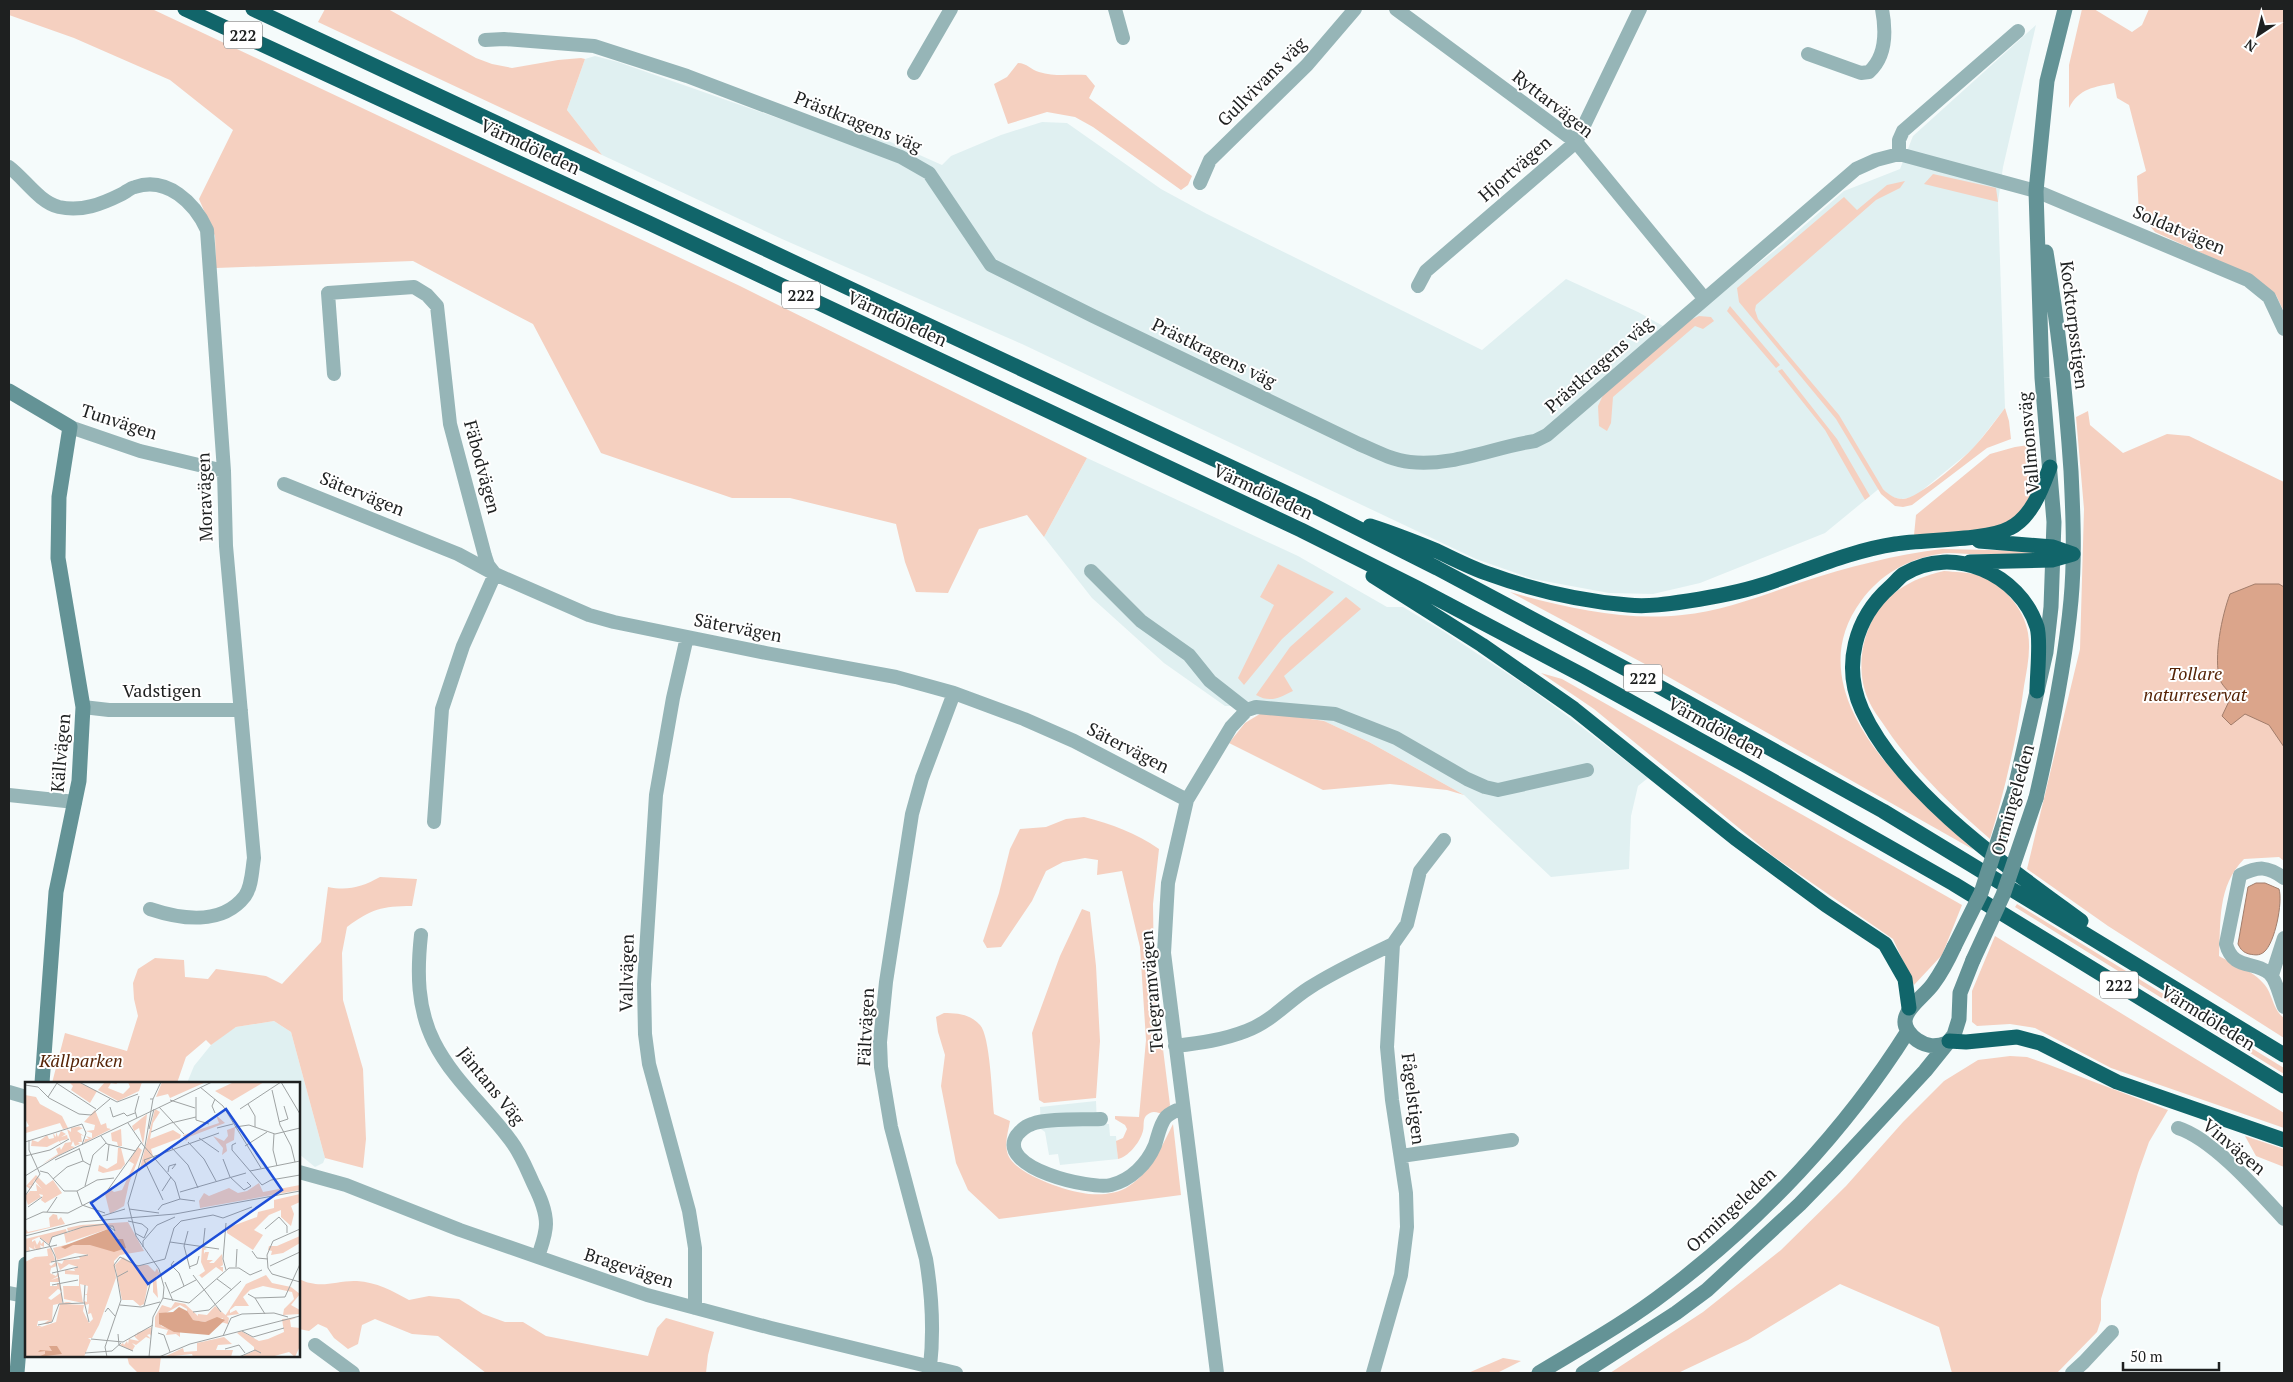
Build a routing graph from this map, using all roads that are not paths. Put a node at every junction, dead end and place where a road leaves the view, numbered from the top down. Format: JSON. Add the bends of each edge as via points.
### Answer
{"nodes":[{"id":1,"x":185,"y":9,"type":"edge"},
{"id":2,"x":254,"y":9,"type":"edge"},
{"id":3,"x":951,"y":9,"type":"edge"},
{"id":4,"x":1115,"y":9,"type":"edge"},
{"id":5,"x":1355,"y":9,"type":"edge"},
{"id":6,"x":1396,"y":9,"type":"edge"},
{"id":7,"x":1640,"y":9,"type":"edge"},
{"id":8,"x":1882,"y":9,"type":"edge"},
{"id":9,"x":2065,"y":9,"type":"edge"},
{"id":10,"x":2018,"y":31,"type":"dead end"},
{"id":11,"x":1123,"y":38,"type":"dead end"},
{"id":12,"x":485,"y":40,"type":"dead end"},
{"id":13,"x":1808,"y":54,"type":"dead end"},
{"id":14,"x":914,"y":73,"type":"dead end"},
{"id":15,"x":1576,"y":142,"type":"junction"},
{"id":16,"x":1899,"y":154,"type":"junction"},
{"id":17,"x":9,"y":167,"type":"edge"},
{"id":18,"x":1200,"y":183,"type":"dead end"},
{"id":19,"x":2036,"y":191,"type":"junction"},
{"id":20,"x":1418,"y":286,"type":"dead end"},
{"id":21,"x":1704,"y":298,"type":"junction"},
{"id":22,"x":2284,"y":329,"type":"edge"},
{"id":23,"x":334,"y":374,"type":"dead end"},
{"id":24,"x":9,"y":391,"type":"edge"},
{"id":25,"x":70,"y":427,"type":"junction"},
{"id":26,"x":2050,"y":467,"type":"junction"},
{"id":27,"x":224,"y":471,"type":"junction"},
{"id":28,"x":284,"y":484,"type":"dead end"},
{"id":29,"x":1312,"y":505,"type":"junction"},
{"id":30,"x":1301,"y":530,"type":"junction"},
{"id":31,"x":1940,"y":539,"type":"junction"},
{"id":32,"x":2053,"y":553,"type":"junction"},
{"id":33,"x":2073,"y":554,"type":"junction"},
{"id":34,"x":1953,"y":562,"type":"junction"},
{"id":35,"x":1091,"y":571,"type":"dead end"},
{"id":36,"x":495,"y":574,"type":"junction"},
{"id":37,"x":687,"y":637,"type":"junction"},
{"id":38,"x":2037,"y":691,"type":"junction"},
{"id":39,"x":954,"y":693,"type":"junction"},
{"id":40,"x":84,"y":707,"type":"junction"},
{"id":41,"x":241,"y":710,"type":"junction"},
{"id":42,"x":1246,"y":710,"type":"junction"},
{"id":43,"x":1587,"y":770,"type":"dead end"},
{"id":44,"x":9,"y":795,"type":"edge"},
{"id":45,"x":1186,"y":800,"type":"junction"},
{"id":46,"x":76,"y":802,"type":"junction"},
{"id":47,"x":434,"y":822,"type":"dead end"},
{"id":48,"x":1444,"y":840,"type":"dead end"},
{"id":49,"x":2284,"y":878,"type":"edge"},
{"id":50,"x":150,"y":909,"type":"dead end"},
{"id":51,"x":421,"y":935,"type":"dead end"},
{"id":52,"x":2284,"y":938,"type":"edge"},
{"id":53,"x":1393,"y":944,"type":"junction"},
{"id":54,"x":2152,"y":975,"type":"junction"},
{"id":55,"x":2272,"y":975,"type":"junction"},
{"id":56,"x":1909,"y":1008,"type":"junction"},
{"id":57,"x":2284,"y":1008,"type":"edge"},
{"id":58,"x":1908,"y":1031,"type":"junction"},
{"id":59,"x":1948,"y":1042,"type":"junction"},
{"id":60,"x":1176,"y":1046,"type":"junction"},
{"id":61,"x":2284,"y":1055,"type":"edge"},
{"id":62,"x":42,"y":1082,"type":"edge"},
{"id":63,"x":2284,"y":1086,"type":"edge"},
{"id":64,"x":9,"y":1092,"type":"edge"},
{"id":65,"x":25,"y":1097,"type":"edge"},
{"id":66,"x":1183,"y":1108,"type":"junction"},
{"id":67,"x":1101,"y":1119,"type":"dead end"},
{"id":68,"x":2178,"y":1128,"type":"dead end"},
{"id":69,"x":1512,"y":1140,"type":"dead end"},
{"id":70,"x":2284,"y":1140,"type":"edge"},
{"id":71,"x":1401,"y":1156,"type":"junction"},
{"id":72,"x":300,"y":1172,"type":"edge"},
{"id":73,"x":2284,"y":1219,"type":"edge"},
{"id":74,"x":538,"y":1257,"type":"junction"},
{"id":75,"x":25,"y":1267,"type":"edge"},
{"id":76,"x":16,"y":1294,"type":"edge"},
{"id":77,"x":695,"y":1308,"type":"junction"},
{"id":78,"x":2112,"y":1332,"type":"dead end"},
{"id":79,"x":315,"y":1345,"type":"dead end"},
{"id":80,"x":930,"y":1366,"type":"junction"},
{"id":81,"x":17,"y":1373,"type":"edge"},
{"id":82,"x":353,"y":1373,"type":"edge"},
{"id":83,"x":956,"y":1373,"type":"edge"},
{"id":84,"x":1217,"y":1373,"type":"edge"},
{"id":85,"x":1373,"y":1373,"type":"edge"},
{"id":86,"x":1539,"y":1373,"type":"edge"},
{"id":87,"x":1583,"y":1373,"type":"edge"},
{"id":88,"x":2072,"y":1373,"type":"edge"}],
"edges":[{"from":1,"to":30,"type":"highway","name":"Värmdöleden","number":"222","via":[[658,227]]},
{"from":2,"to":29,"type":"highway","name":"Värmdöleden","number":"222"},
{"from":3,"to":14,"type":"street"},
{"from":4,"to":11,"type":"street"},
{"from":5,"to":18,"type":"street","name":"Gullvivans väg","via":[[1301,71],[1210,160]]},
{"from":6,"to":15,"type":"street","name":"Ryttarvägen"},
{"from":7,"to":15,"type":"street","name":"Hjortvägen"},
{"from":8,"to":13,"type":"street","via":[[1886,32],[1879,59],[1870,72],[1861,73]]},
{"from":9,"to":19,"type":"main road","via":[[2047,80]]},
{"from":10,"to":16,"type":"street","via":[[1903,132],[1899,140]]},
{"from":12,"to":21,"type":"street","name":"Prästkragens väg","via":[[594,46],[687,76],[901,157],[929,173],[991,264],[1359,444],[1409,462],[1443,462],[1534,441],[1546,435]]},
{"from":15,"to":20,"type":"street","name":"Hjortvägen","via":[[1426,270]]},
{"from":15,"to":21,"type":"street","name":"Ryttarvägen"},
{"from":16,"to":19,"type":"street"},
{"from":16,"to":21,"type":"street","name":"Prästkragens väg","via":[[1856,169]]},
{"from":17,"to":27,"type":"street","name":"Moravägen","via":[[40,196],[58,206],[91,207],[136,186],[154,185],[173,190],[201,216],[208,247]]},
{"from":19,"to":22,"type":"street","name":"Soldatvägen","via":[[2248,280],[2270,297]]},
{"from":19,"to":26,"type":"main road","name":"Vallmonsväg","via":[[2042,378]]},
{"from":19,"to":33,"type":"main road","name":"Kocktorpsstigen","via":[[2056,314],[2069,437]]},
{"from":23,"to":36,"type":"street","name":"Fäbodvägen","via":[[328,293],[414,288],[437,306],[450,424],[485,556]]},
{"from":24,"to":25,"type":"main road","name":"Tunvägen"},
{"from":25,"to":27,"type":"street","name":"Tunvägen","via":[[140,451]]},
{"from":25,"to":40,"type":"main road","name":"Källvägen","via":[[62,464],[58,558]]},
{"from":26,"to":31,"type":"highway","via":[[2031,508],[2009,529],[1980,536]]},
{"from":26,"to":32,"type":"main road","name":"Vallmonsväg"},
{"from":27,"to":41,"type":"street","name":"Moravägen","via":[[226,546]]},
{"from":28,"to":36,"type":"street","name":"Sätervägen","via":[[458,554]]},
{"from":29,"to":31,"type":"highway","via":[[1435,550],[1488,574],[1554,593],[1630,606],[1716,598],[1846,556],[1893,544]]},
{"from":29,"to":54,"type":"highway","name":"Värmdöleden","number":"222","via":[[1656,685],[1884,811]]},
{"from":30,"to":56,"type":"highway","via":[[1482,645],[1574,709],[1735,838],[1885,944],[1905,980]]},
{"from":30,"to":63,"type":"highway","name":"Värmdöleden","number":"222","via":[[1574,670],[1745,765],[1954,884]]},
{"from":31,"to":32,"type":"highway"},
{"from":32,"to":33,"type":"highway"},
{"from":32,"to":34,"type":"highway"},
{"from":32,"to":38,"type":"main road","name":"Vallmonsväg","via":[[2046,652]]},
{"from":33,"to":59,"type":"main road","name":"Ormingeleden","bridge":true,"via":[[2071,600],[2054,721],[2036,798],[2002,895],[1960,993],[1957,1028]]},
{"from":34,"to":38,"type":"highway","via":[[1995,574],[2015,589],[2029,608],[2038,628]]},
{"from":34,"to":54,"type":"highway","via":[[1926,566],[1904,574],[1875,600],[1858,631],[1852,656],[1854,687],[1863,710],[1895,760],[1982,846]]},
{"from":35,"to":42,"type":"street","via":[[1141,621],[1189,655],[1210,681]]},
{"from":36,"to":37,"type":"street","name":"Sätervägen","via":[[589,614]]},
{"from":36,"to":47,"type":"street","via":[[463,646],[442,709]]},
{"from":37,"to":39,"type":"street","name":"Sätervägen","via":[[896,677]]},
{"from":37,"to":77,"type":"street","name":"Vallvägen","via":[[672,698],[656,795],[644,984],[649,1064],[689,1211],[695,1248]]},
{"from":38,"to":56,"type":"main road","name":"Ormingeleden","bridge":true,"via":[[2015,788],[1981,892],[1931,987]]},
{"from":39,"to":45,"type":"street","name":"Sätervägen","via":[[1074,741]]},
{"from":39,"to":80,"type":"street","name":"Fältvägen","via":[[912,814],[880,1042],[891,1127],[930,1280],[933,1343]]},
{"from":40,"to":41,"type":"street","name":"Vadstigen","via":[[109,710]]},
{"from":40,"to":46,"type":"main road","name":"Källvägen"},
{"from":41,"to":50,"type":"street","name":"Moravägen","via":[[254,858],[245,895],[234,906],[206,917],[176,917]]},
{"from":42,"to":43,"type":"street","via":[[1256,707],[1335,714],[1396,738],[1485,788],[1498,790]]},
{"from":42,"to":45,"type":"street","name":"Telegramvägen","via":[[1231,727]]},
{"from":44,"to":46,"type":"street"},
{"from":45,"to":60,"type":"street","name":"Telegramvägen","via":[[1172,859],[1165,919],[1164,953]]},
{"from":46,"to":62,"type":"main road","name":"Källvägen","via":[[56,892]]},
{"from":48,"to":53,"type":"street","via":[[1420,870],[1407,924]]},
{"from":49,"to":55,"type":"street","via":[[2263,868],[2240,875],[2226,944],[2239,962],[2260,967]]},
{"from":51,"to":74,"type":"street","name":"Jäntans Väg","via":[[418,982],[426,1024],[446,1063],[521,1157],[542,1201],[545,1215],[546,1226]]},
{"from":52,"to":55,"type":"street"},
{"from":53,"to":60,"type":"street","via":[[1326,978],[1273,1017],[1248,1030],[1216,1040]]},
{"from":53,"to":71,"type":"street","name":"Fågelstigen","via":[[1388,1047]]},
{"from":54,"to":61,"type":"highway","name":"Värmdöleden","number":"222"},
{"from":55,"to":57,"type":"street"},
{"from":56,"to":58,"type":"main road"},
{"from":58,"to":59,"type":"main road","via":[[1926,1045],[1939,1046]]},
{"from":58,"to":86,"type":"main road","name":"Ormingeleden","via":[[1874,1083],[1835,1131],[1764,1208],[1665,1293]]},
{"from":59,"to":70,"type":"highway","via":[[2017,1037],[2033,1041],[2117,1082]]},
{"from":59,"to":87,"type":"main road","name":"Ormingeleden","via":[[1925,1072],[1800,1204],[1732,1268],[1676,1313]]},
{"from":60,"to":66,"type":"street","name":"Telegramvägen"},
{"from":64,"to":65,"type":"street"},
{"from":66,"to":67,"type":"street","via":[[1166,1118],[1154,1147],[1137,1171],[1112,1185],[1091,1186],[1061,1180],[1034,1168],[1016,1151],[1015,1139],[1030,1124]]},
{"from":66,"to":84,"type":"street","name":"Telegramvägen"},
{"from":68,"to":73,"type":"street","name":"Vinvägen","via":[[2198,1138],[2222,1158]]},
{"from":69,"to":71,"type":"street"},
{"from":71,"to":85,"type":"street","name":"Fågelstigen","via":[[1406,1193],[1404,1259]]},
{"from":72,"to":74,"type":"street","name":"Bragevägen","via":[[346,1186]]},
{"from":74,"to":77,"type":"street","name":"Bragevägen"},
{"from":75,"to":76,"type":"main road"},
{"from":76,"to":81,"type":"main road"},
{"from":77,"to":80,"type":"street","name":"Bragevägen"},
{"from":78,"to":88,"type":"street"},
{"from":79,"to":82,"type":"street"},
{"from":80,"to":83,"type":"street","name":"Bragevägen"}]}
